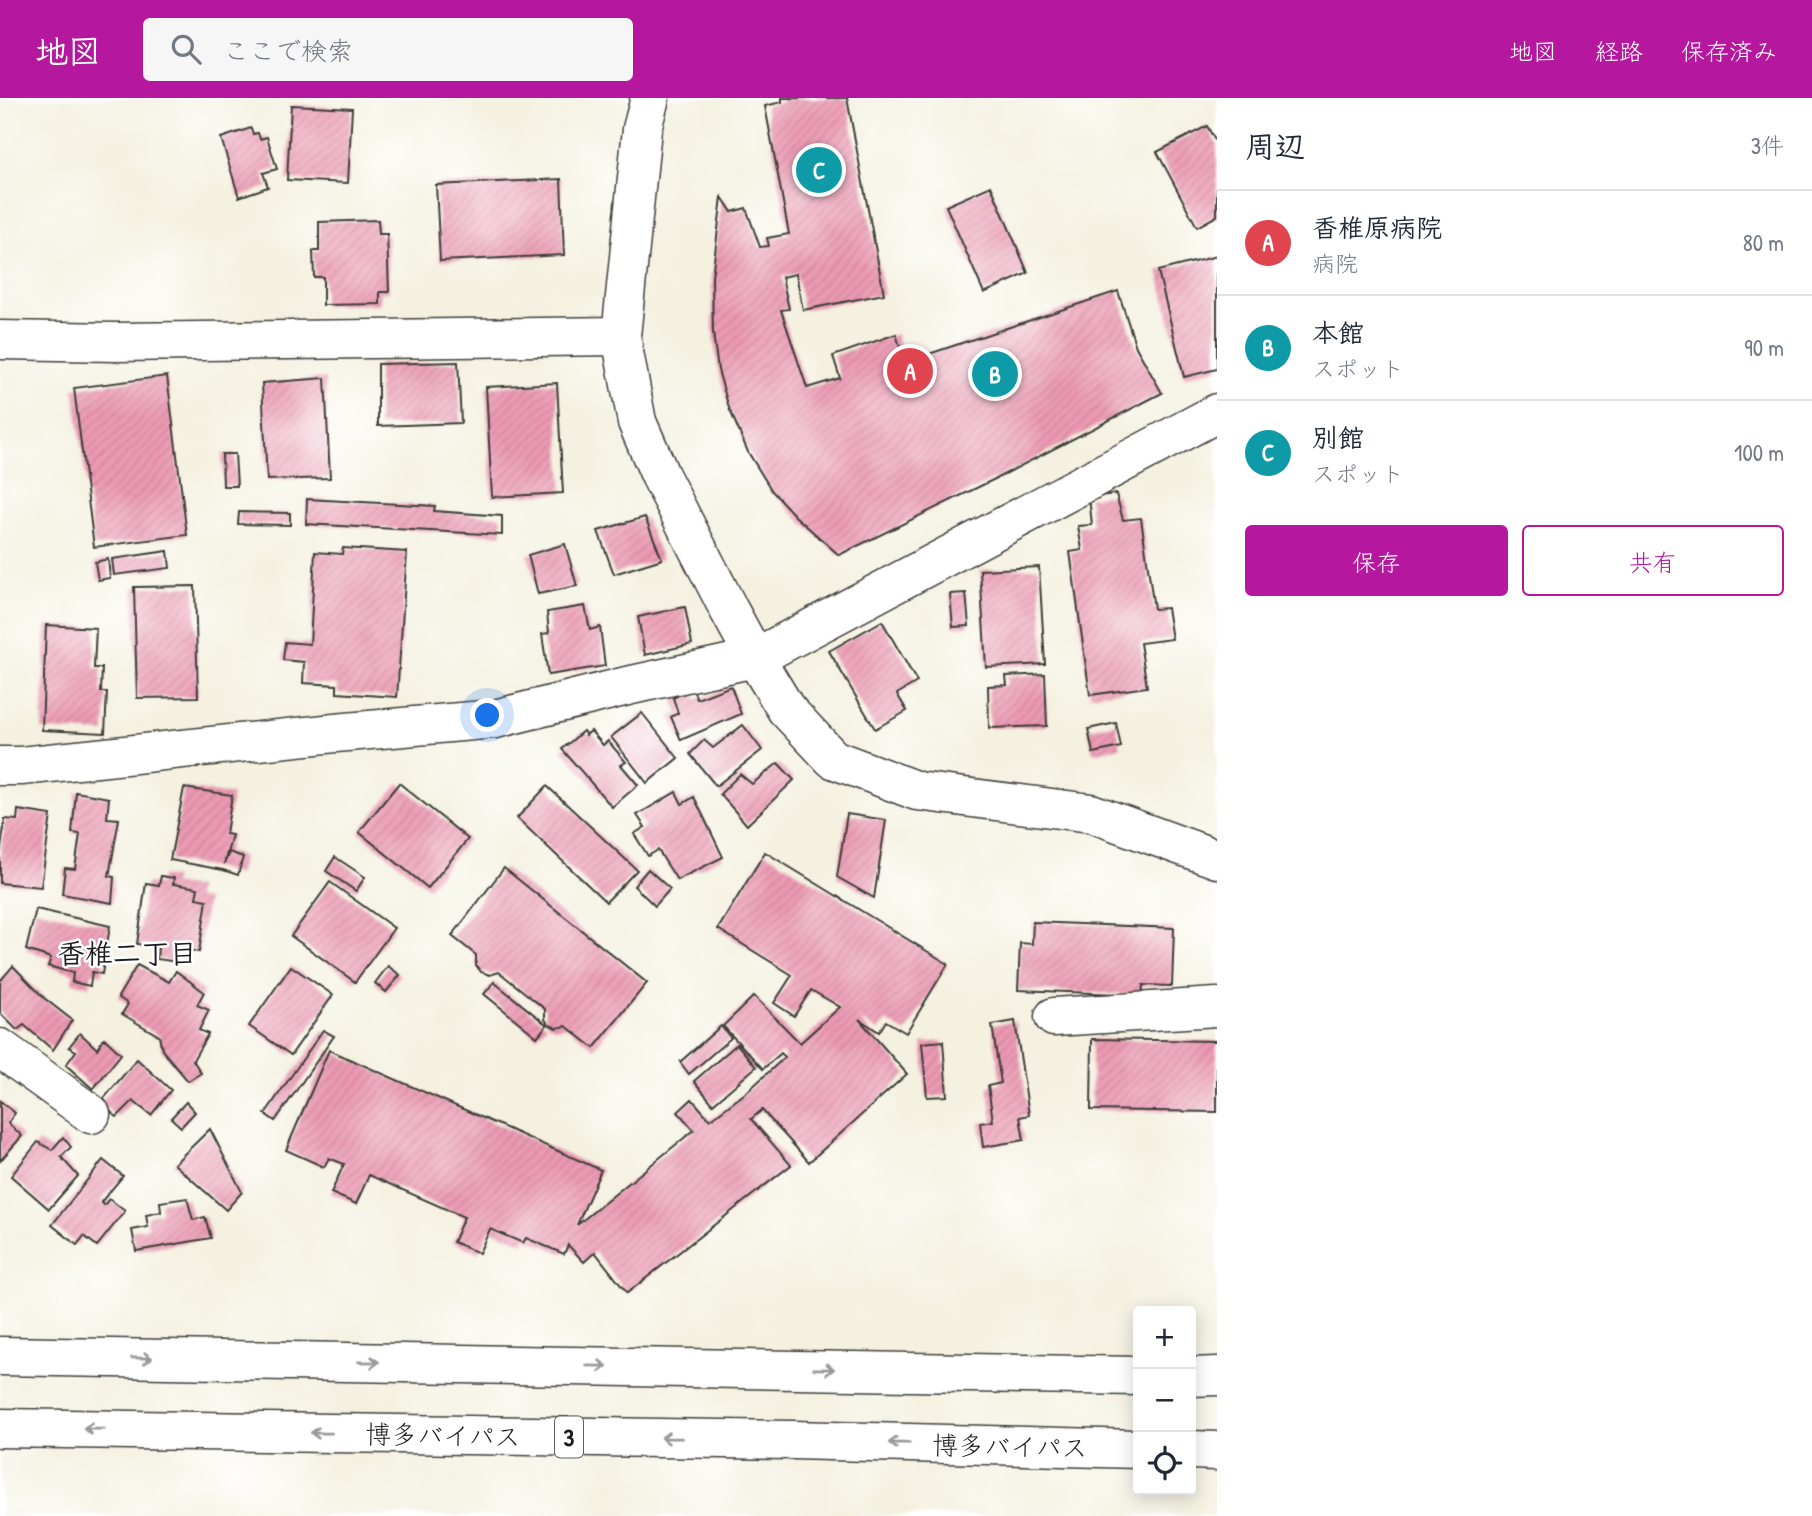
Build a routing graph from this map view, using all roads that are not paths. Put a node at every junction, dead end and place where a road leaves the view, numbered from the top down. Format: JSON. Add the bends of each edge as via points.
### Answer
{"nodes":[{"id":1,"x":650,"y":98,"type":"edge"},
{"id":2,"x":621,"y":336,"type":"junction"},
{"id":3,"x":0,"y":340,"type":"edge"},
{"id":4,"x":1217,"y":413,"type":"edge"},
{"id":5,"x":755,"y":658,"type":"junction"},
{"id":6,"x":0,"y":766,"type":"edge"},
{"id":7,"x":1217,"y":859,"type":"edge"},
{"id":8,"x":1217,"y":1007,"type":"edge"},
{"id":9,"x":1054,"y":1017,"type":"dead end"},
{"id":10,"x":0,"y":1048,"type":"edge"},
{"id":11,"x":91,"y":1114,"type":"dead end"},
{"id":12,"x":0,"y":1356,"type":"edge"},
{"id":13,"x":1133,"y":1376,"type":"edge"},
{"id":14,"x":1217,"y":1376,"type":"edge"},
{"id":15,"x":1196,"y":1377,"type":"edge"},
{"id":16,"x":0,"y":1428,"type":"edge"},
{"id":17,"x":1133,"y":1449,"type":"edge"},
{"id":18,"x":1196,"y":1450,"type":"edge"},
{"id":19,"x":1217,"y":1451,"type":"edge"}],
"edges":[{"from":1,"to":2,"type":"main road","via":[[642,129]]},
{"from":2,"to":3,"type":"main road"},
{"from":2,"to":5,"type":"main road","via":[[637,422]]},
{"from":4,"to":5,"type":"main road"},
{"from":5,"to":6,"type":"main road","via":[[495,719]]},
{"from":5,"to":7,"type":"main road","via":[[786,709],[834,760],[917,792],[1091,813]]},
{"from":8,"to":9,"type":"main road"},
{"from":10,"to":11,"type":"main road"},
{"from":12,"to":13,"type":"main road","one_way":true},
{"from":14,"to":15,"type":"main road"},
{"from":17,"to":16,"type":"main road","name":"博多バイパス","number":"3","one_way":true},
{"from":18,"to":19,"type":"main road"}]}
